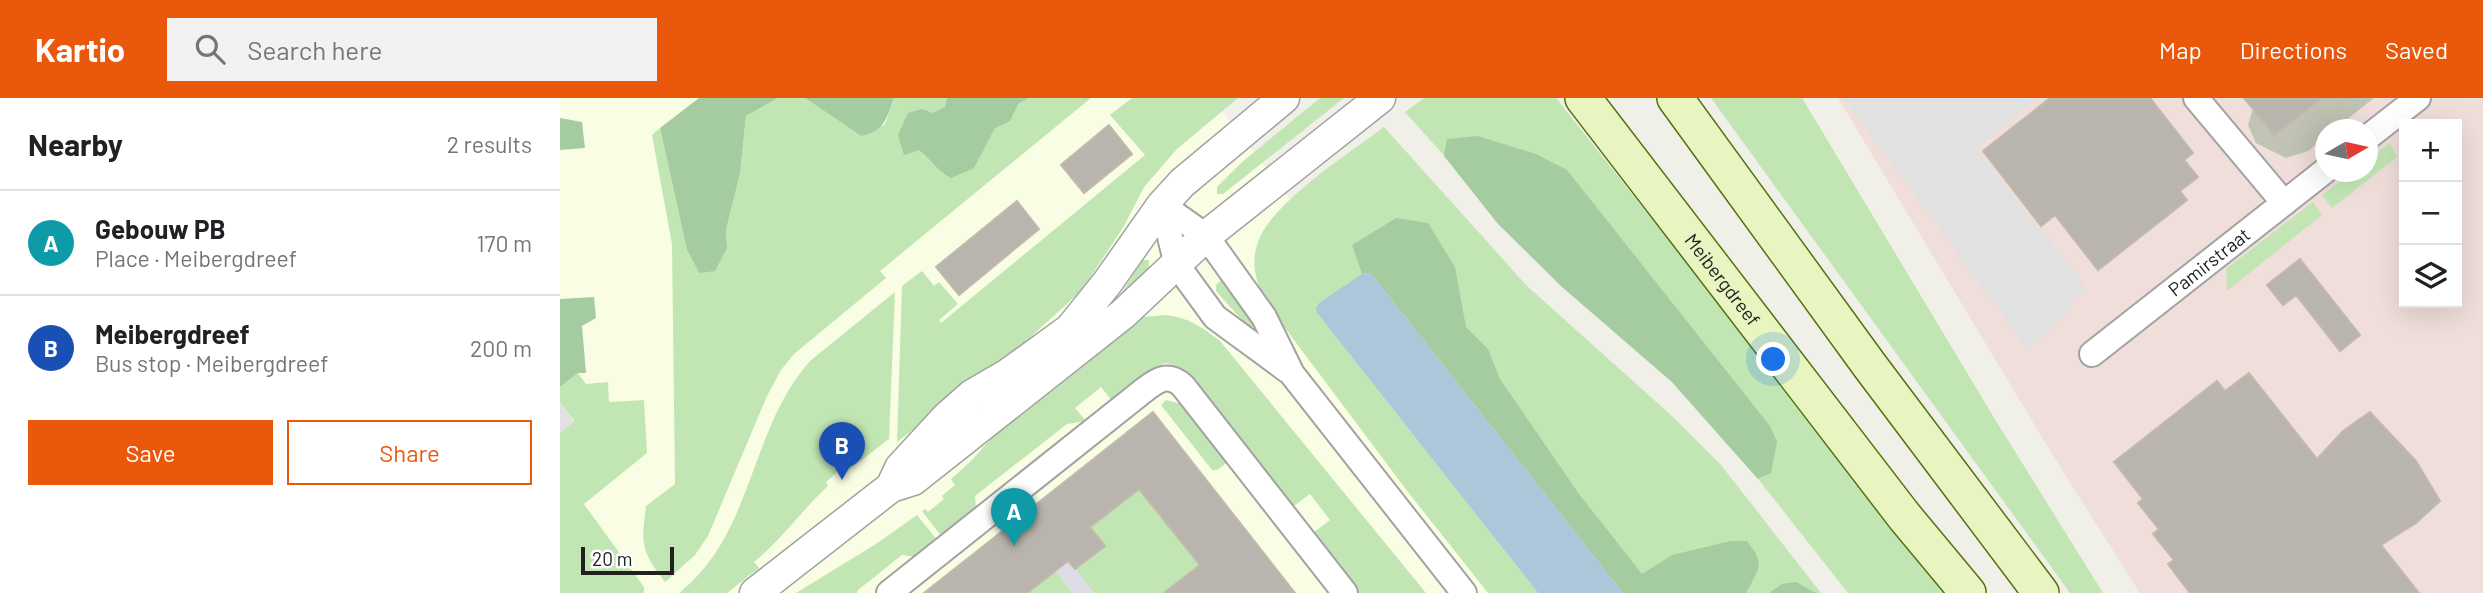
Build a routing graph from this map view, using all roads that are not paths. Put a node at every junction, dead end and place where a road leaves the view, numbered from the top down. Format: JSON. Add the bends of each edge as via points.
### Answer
{"nodes":[{"id":1,"x":1284,"y":98,"type":"edge"},
{"id":2,"x":1381,"y":98,"type":"edge"},
{"id":3,"x":1583,"y":98,"type":"edge"},
{"id":4,"x":1675,"y":98,"type":"edge"},
{"id":5,"x":2196,"y":98,"type":"edge"},
{"id":6,"x":2418,"y":98,"type":"edge"},
{"id":7,"x":2378,"y":129,"type":"edge"},
{"id":8,"x":2315,"y":179,"type":"edge"},
{"id":9,"x":2284,"y":203,"type":"junction"},
{"id":10,"x":1162,"y":205,"type":"junction"},
{"id":11,"x":1206,"y":236,"type":"junction"},
{"id":12,"x":1177,"y":265,"type":"junction"},
{"id":13,"x":2092,"y":354,"type":"dead end"},
{"id":14,"x":1292,"y":374,"type":"junction"},
{"id":15,"x":891,"y":487,"type":"junction"},
{"id":16,"x":755,"y":593,"type":"edge"},
{"id":17,"x":889,"y":593,"type":"edge"},
{"id":18,"x":1345,"y":593,"type":"edge"},
{"id":19,"x":1464,"y":593,"type":"edge"},
{"id":20,"x":1968,"y":593,"type":"edge"},
{"id":21,"x":2041,"y":593,"type":"edge"}],
"edges":[{"from":1,"to":10,"type":"street"},
{"from":2,"to":11,"type":"street"},
{"from":3,"to":20,"type":"main road","name":"Meibergdreef"},
{"from":4,"to":21,"type":"main road"},
{"from":5,"to":9,"type":"street"},
{"from":6,"to":7,"type":"street"},
{"from":8,"to":9,"type":"street","name":"Pamirstraat"},
{"from":9,"to":13,"type":"street","name":"Pamirstraat"},
{"from":10,"to":11,"type":"street"},
{"from":10,"to":12,"type":"street"},
{"from":10,"to":15,"type":"street","via":[[1070,329],[947,417],[900,468]]},
{"from":11,"to":12,"type":"street"},
{"from":11,"to":14,"type":"street","via":[[1264,317]]},
{"from":12,"to":14,"type":"street","via":[[1215,317]]},
{"from":12,"to":15,"type":"street","via":[[1123,314],[913,480]]},
{"from":14,"to":19,"type":"street"},
{"from":15,"to":16,"type":"street"},
{"from":17,"to":18,"type":"street","via":[[1165,378],[1183,386]]}]}
